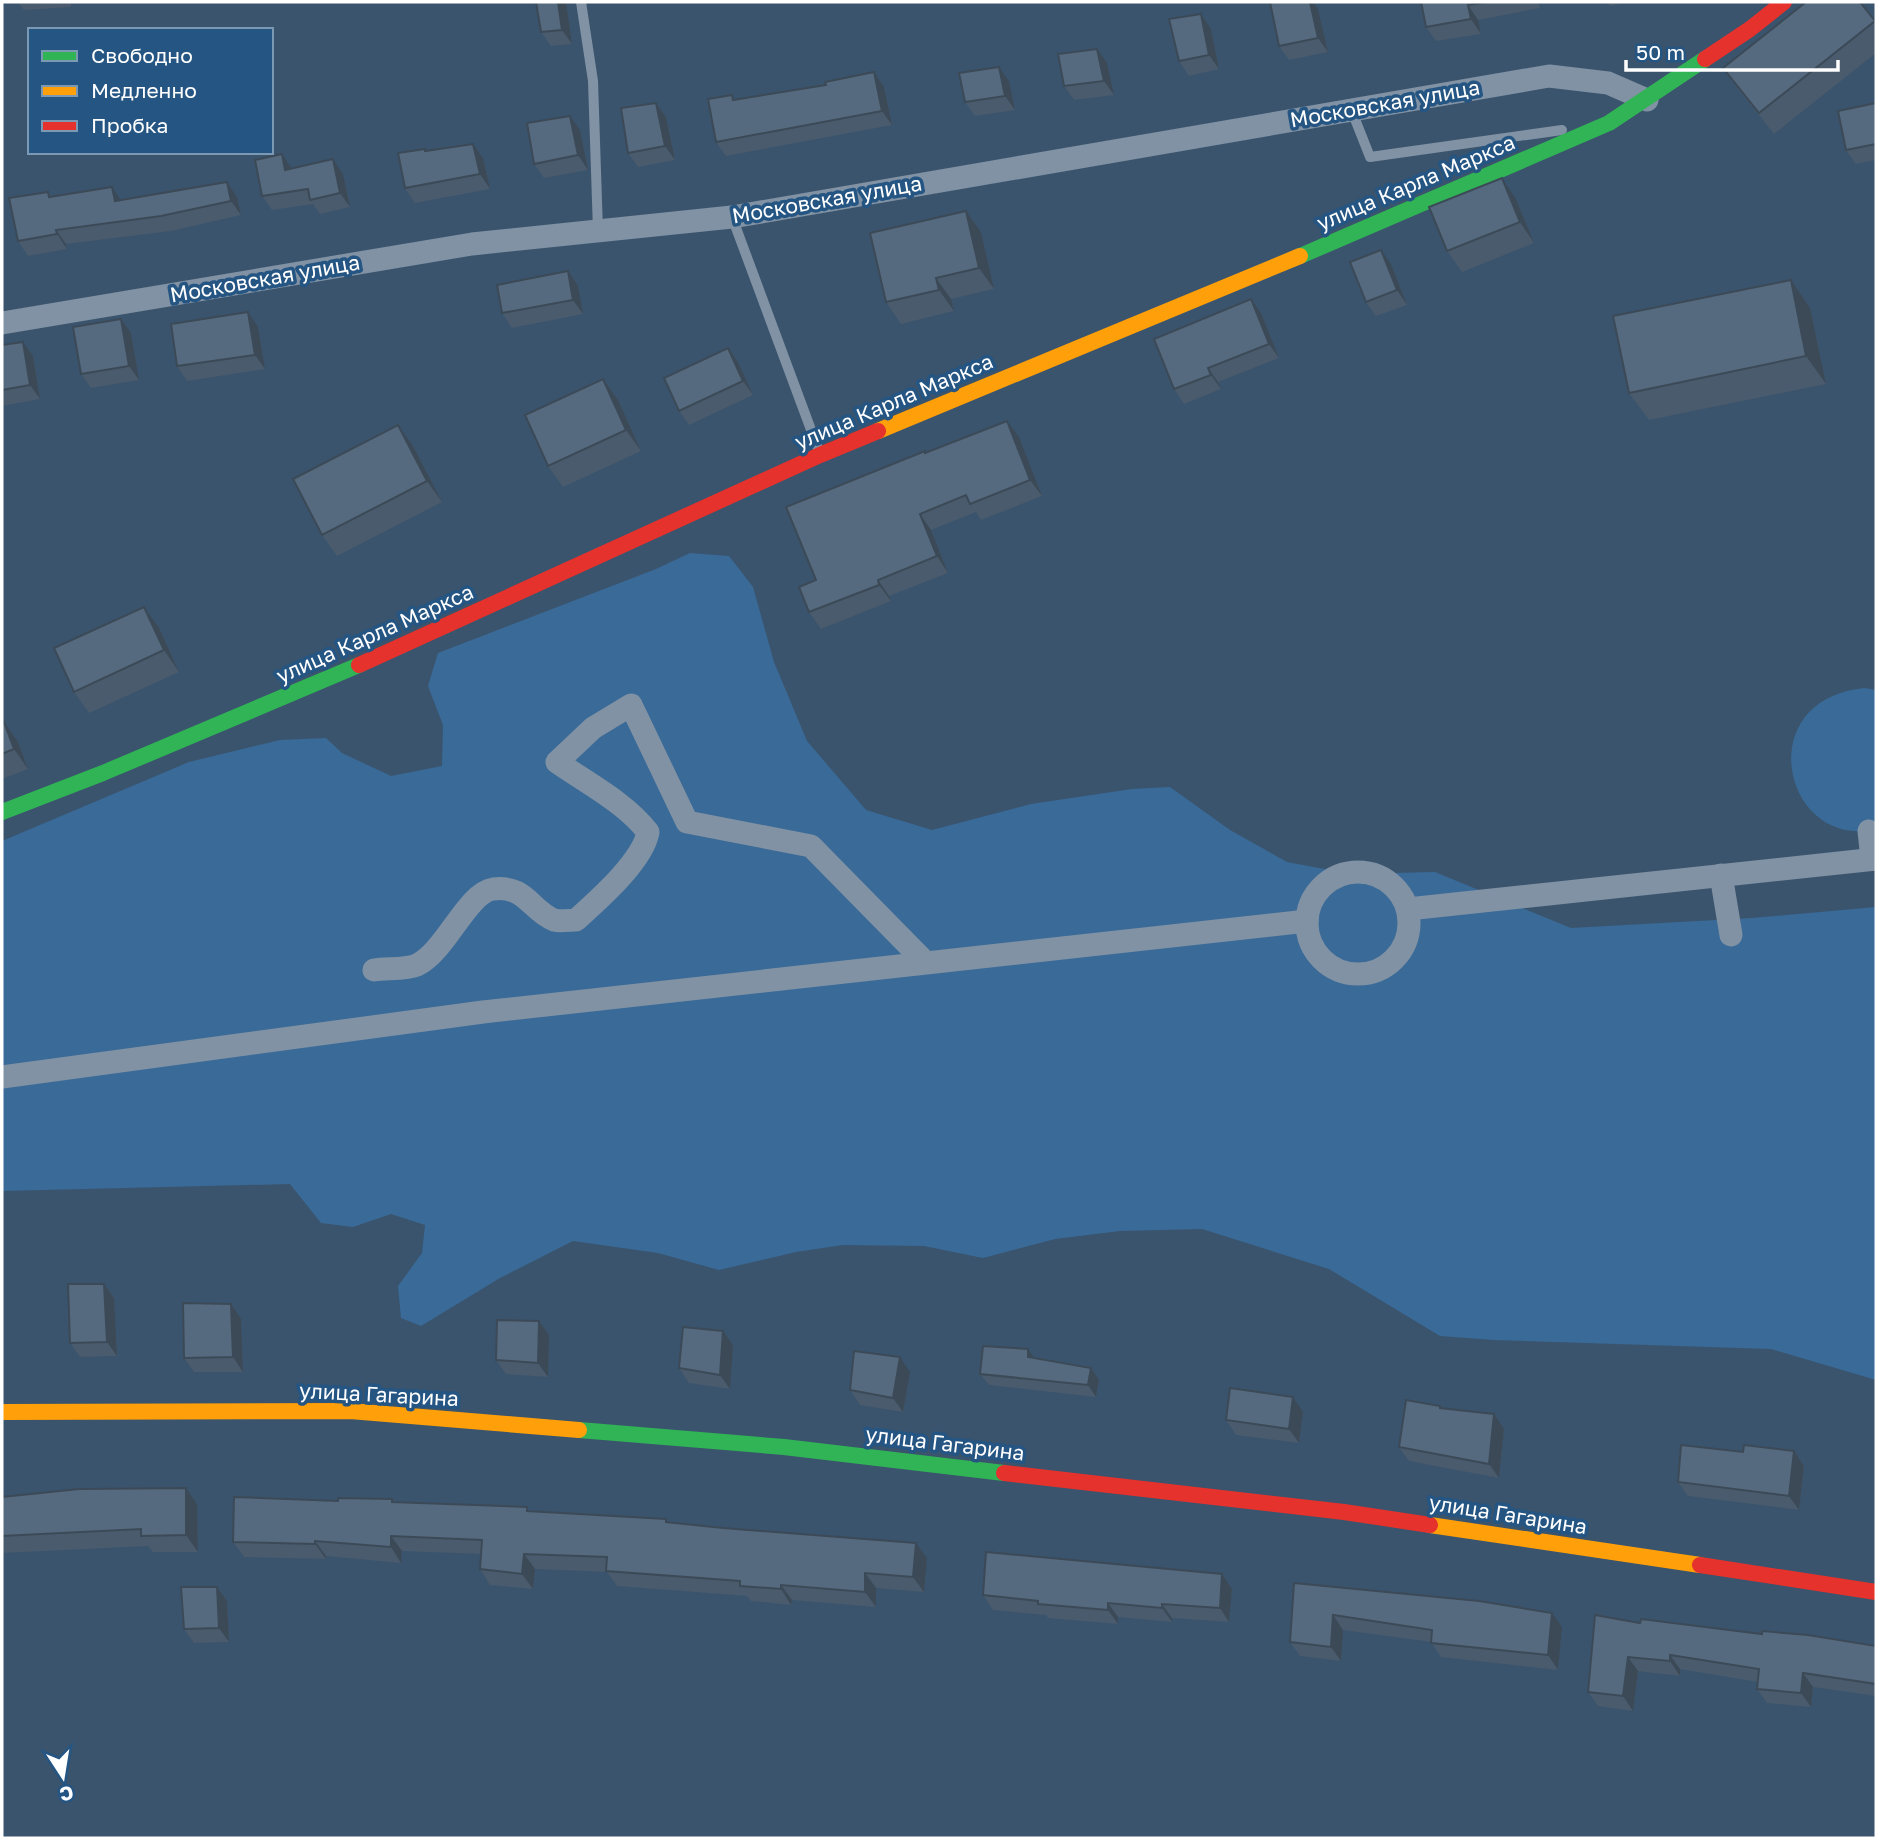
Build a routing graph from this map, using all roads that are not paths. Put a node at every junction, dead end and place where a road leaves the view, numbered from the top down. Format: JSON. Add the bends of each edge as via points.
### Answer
{"nodes":[{"id":1,"x":581,"y":2,"type":"edge"},
{"id":2,"x":1784,"y":2,"type":"edge"},
{"id":3,"x":1647,"y":100,"type":"junction"},
{"id":4,"x":1351,"y":109,"type":"junction"},
{"id":5,"x":1609,"y":123,"type":"junction"},
{"id":6,"x":732,"y":217,"type":"junction"},
{"id":7,"x":598,"y":231,"type":"junction"},
{"id":8,"x":2,"y":323,"type":"edge"},
{"id":9,"x":820,"y":455,"type":"junction"},
{"id":10,"x":2,"y":812,"type":"edge"},
{"id":11,"x":1868,"y":831,"type":"dead end"},
{"id":12,"x":1874,"y":859,"type":"edge"},
{"id":13,"x":1721,"y":875,"type":"junction"},
{"id":14,"x":1408,"y":909,"type":"junction"},
{"id":15,"x":1307,"y":921,"type":"junction"},
{"id":16,"x":1731,"y":935,"type":"dead end"},
{"id":17,"x":925,"y":962,"type":"junction"},
{"id":18,"x":374,"y":970,"type":"dead end"},
{"id":19,"x":2,"y":1077,"type":"edge"},
{"id":20,"x":2,"y":1412,"type":"edge"},
{"id":21,"x":1876,"y":1592,"type":"edge"}],
"edges":[{"from":1,"to":7,"type":"lane","via":[[593,81]]},
{"from":2,"to":3,"type":"street","name":"улица Карла Маркса"},
{"from":3,"to":4,"type":"street","name":"Московская улица","via":[[1608,83],[1549,76]]},
{"from":3,"to":5,"type":"street","name":"улица Карла Маркса"},
{"from":4,"to":5,"type":"lane","via":[[1370,157]]},
{"from":4,"to":6,"type":"street","name":"Московская улица"},
{"from":5,"to":9,"type":"street","name":"улица Карла Маркса"},
{"from":6,"to":7,"type":"street","name":"Московская улица"},
{"from":6,"to":9,"type":"lane"},
{"from":7,"to":8,"type":"street","name":"Московская улица","via":[[472,244]]},
{"from":9,"to":10,"type":"street","name":"улица Карла Маркса","via":[[309,688]]},
{"from":11,"to":12,"type":"street"},
{"from":12,"to":13,"type":"street"},
{"from":13,"to":14,"type":"street"},
{"from":13,"to":16,"type":"street"},
{"from":14,"to":15,"type":"street","via":[[1396,888],[1376,875],[1357,872],[1322,886],[1311,902]]},
{"from":14,"to":15,"type":"street","via":[[1409,935],[1398,958],[1377,972],[1351,975],[1327,965],[1311,946]]},
{"from":15,"to":17,"type":"street"},
{"from":17,"to":18,"type":"street","via":[[811,846],[687,822],[631,705],[593,728],[557,762],[618,804],[648,832],[645,846],[605,894],[576,920],[555,920],[515,890],[482,891],[428,957],[415,966]]},
{"from":17,"to":19,"type":"street","via":[[483,1012]]},
{"from":20,"to":21,"type":"street","name":"улица Гагарина","via":[[350,1411],[784,1447],[1344,1512]]}]}
